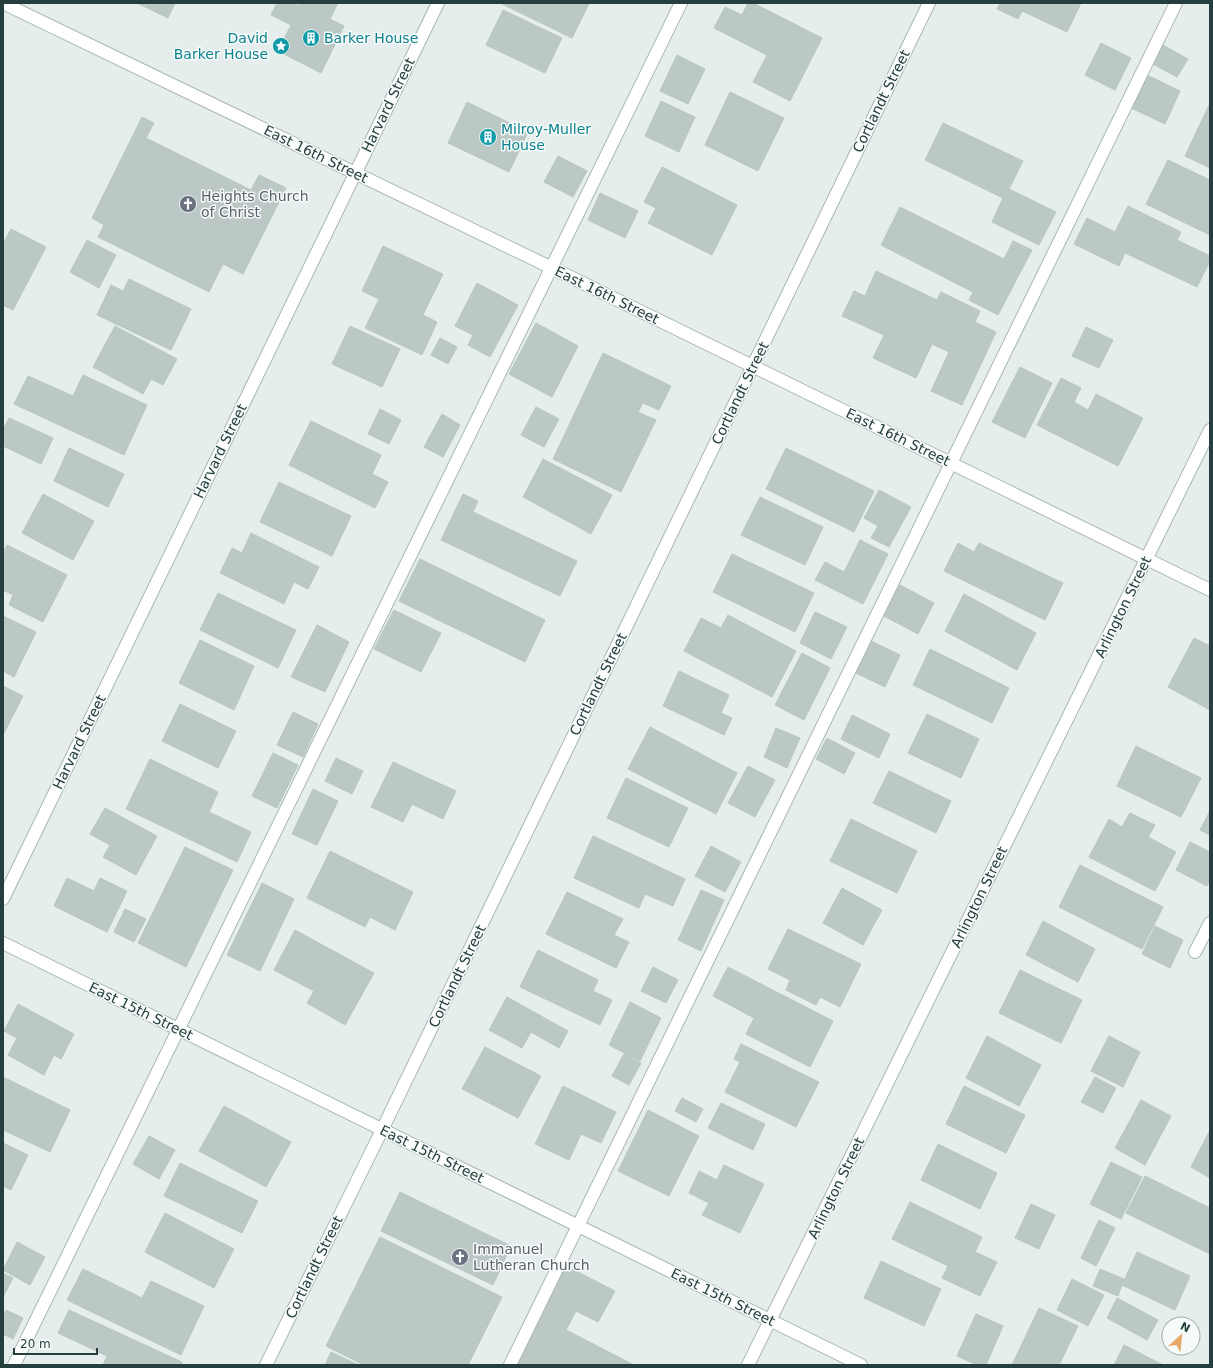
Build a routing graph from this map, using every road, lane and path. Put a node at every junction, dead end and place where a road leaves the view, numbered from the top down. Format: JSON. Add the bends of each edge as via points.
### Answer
{"nodes":[{"id":1,"x":3,"y":3,"type":"edge"},
{"id":2,"x":438,"y":3,"type":"edge"},
{"id":3,"x":681,"y":3,"type":"edge"},
{"id":4,"x":929,"y":3,"type":"edge"},
{"id":5,"x":1176,"y":3,"type":"edge"},
{"id":6,"x":355,"y":173,"type":"junction"},
{"id":7,"x":552,"y":268,"type":"junction"},
{"id":8,"x":753,"y":366,"type":"junction"},
{"id":9,"x":1210,"y":430,"type":"edge"},
{"id":10,"x":951,"y":463,"type":"junction"},
{"id":11,"x":1146,"y":558,"type":"junction"},
{"id":12,"x":1210,"y":590,"type":"edge"},
{"id":13,"x":3,"y":899,"type":"edge"},
{"id":14,"x":1210,"y":923,"type":"edge"},
{"id":15,"x":3,"y":943,"type":"edge"},
{"id":16,"x":1195,"y":952,"type":"dead end"},
{"id":17,"x":179,"y":1030,"type":"junction"},
{"id":18,"x":382,"y":1130,"type":"junction"},
{"id":19,"x":578,"y":1226,"type":"junction"},
{"id":20,"x":770,"y":1320,"type":"junction"},
{"id":21,"x":14,"y":1365,"type":"edge"},
{"id":22,"x":266,"y":1365,"type":"edge"},
{"id":23,"x":510,"y":1365,"type":"edge"},
{"id":24,"x":748,"y":1365,"type":"edge"},
{"id":25,"x":862,"y":1365,"type":"edge"}],
"edges":[{"from":1,"to":6,"type":"street","name":"East 16th Street"},
{"from":2,"to":6,"type":"street","name":"Harvard Street"},
{"from":3,"to":7,"type":"street"},
{"from":4,"to":8,"type":"street","name":"Cortlandt Street"},
{"from":5,"to":10,"type":"street"},
{"from":6,"to":7,"type":"street","name":"East 16th Street"},
{"from":6,"to":13,"type":"street","name":"Harvard Street"},
{"from":7,"to":8,"type":"street","name":"East 16th Street"},
{"from":7,"to":17,"type":"street"},
{"from":8,"to":10,"type":"street","name":"East 16th Street"},
{"from":8,"to":18,"type":"street","name":"Cortlandt Street"},
{"from":9,"to":11,"type":"street","name":"Arlington Street"},
{"from":10,"to":11,"type":"street","name":"East 16th Street"},
{"from":10,"to":19,"type":"street"},
{"from":11,"to":12,"type":"street","name":"East 16th Street"},
{"from":11,"to":20,"type":"street","name":"Arlington Street"},
{"from":14,"to":16,"type":"street"},
{"from":15,"to":17,"type":"street","name":"East 15th Street"},
{"from":17,"to":18,"type":"street","name":"East 15th Street"},
{"from":17,"to":21,"type":"street"},
{"from":18,"to":19,"type":"street","name":"East 15th Street"},
{"from":18,"to":22,"type":"street","name":"Cortlandt Street"},
{"from":19,"to":20,"type":"street","name":"East 15th Street"},
{"from":19,"to":23,"type":"street"},
{"from":20,"to":24,"type":"street","name":"Arlington Street"},
{"from":20,"to":25,"type":"street","name":"East 15th Street"}]}
